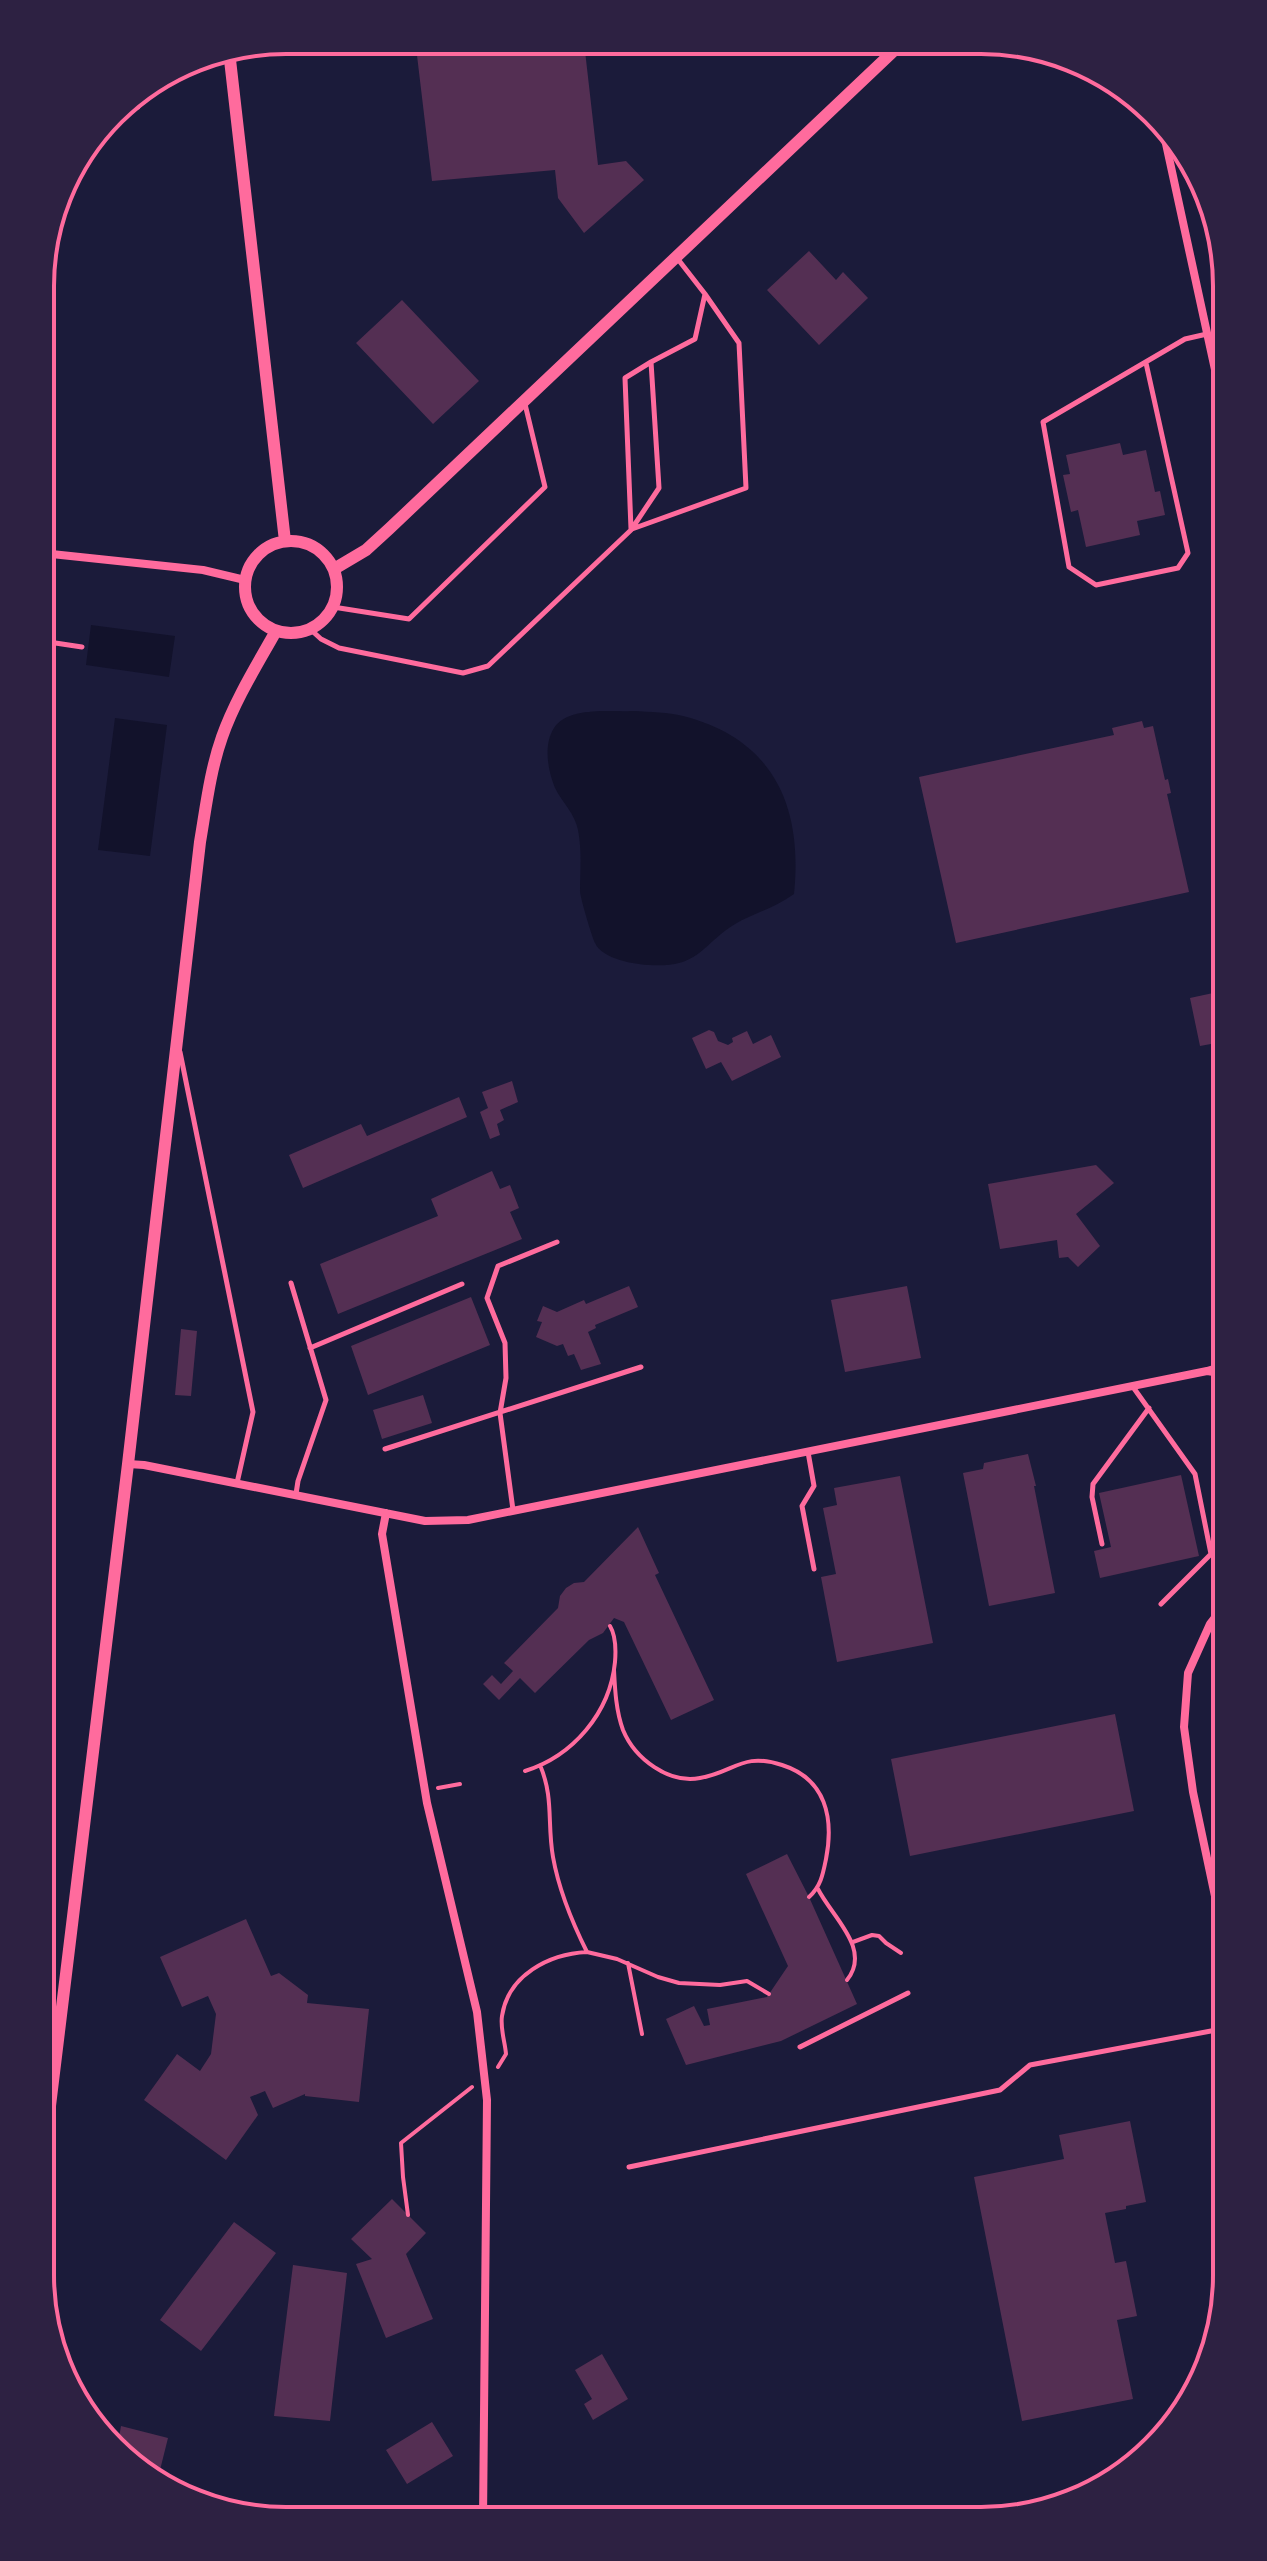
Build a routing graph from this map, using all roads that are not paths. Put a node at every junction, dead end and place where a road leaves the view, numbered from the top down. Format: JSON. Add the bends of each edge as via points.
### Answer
{"nodes":[{"id":1,"x":890,"y":54,"type":"edge"},
{"id":2,"x":230,"y":61,"type":"edge"},
{"id":3,"x":1167,"y":148,"type":"edge"},
{"id":4,"x":677,"y":257,"type":"junction"},
{"id":5,"x":705,"y":294,"type":"junction"},
{"id":6,"x":1208,"y":333,"type":"junction"},
{"id":7,"x":1213,"y":357,"type":"edge"},
{"id":8,"x":651,"y":362,"type":"junction"},
{"id":9,"x":1146,"y":363,"type":"junction"},
{"id":10,"x":524,"y":401,"type":"junction"},
{"id":11,"x":631,"y":530,"type":"junction"},
{"id":12,"x":285,"y":541,"type":"junction"},
{"id":13,"x":54,"y":554,"type":"edge"},
{"id":14,"x":334,"y":569,"type":"junction"},
{"id":15,"x":245,"y":580,"type":"junction"},
{"id":16,"x":333,"y":607,"type":"junction"},
{"id":17,"x":310,"y":629,"type":"junction"},
{"id":18,"x":276,"y":631,"type":"junction"},
{"id":19,"x":54,"y":643,"type":"edge"},
{"id":20,"x":82,"y":647,"type":"dead end"},
{"id":21,"x":177,"y":1039,"type":"junction"},
{"id":22,"x":557,"y":1242,"type":"dead end"},
{"id":23,"x":291,"y":1283,"type":"dead end"},
{"id":24,"x":462,"y":1284,"type":"dead end"},
{"id":25,"x":310,"y":1348,"type":"junction"},
{"id":26,"x":641,"y":1367,"type":"dead end"},
{"id":27,"x":1213,"y":1369,"type":"edge"},
{"id":28,"x":1207,"y":1371,"type":"junction"},
{"id":29,"x":1213,"y":1372,"type":"edge"},
{"id":30,"x":1132,"y":1386,"type":"junction"},
{"id":31,"x":1149,"y":1408,"type":"junction"},
{"id":32,"x":500,"y":1413,"type":"junction"},
{"id":33,"x":385,"y":1449,"type":"dead end"},
{"id":34,"x":808,"y":1452,"type":"junction"},
{"id":35,"x":128,"y":1464,"type":"junction"},
{"id":36,"x":237,"y":1483,"type":"junction"},
{"id":37,"x":296,"y":1495,"type":"junction"},
{"id":38,"x":513,"y":1511,"type":"junction"},
{"id":39,"x":386,"y":1513,"type":"junction"},
{"id":40,"x":1102,"y":1544,"type":"dead end"},
{"id":41,"x":814,"y":1569,"type":"dead end"},
{"id":42,"x":1161,"y":1604,"type":"dead end"},
{"id":43,"x":1213,"y":1620,"type":"edge"},
{"id":44,"x":1213,"y":1887,"type":"edge"},
{"id":45,"x":908,"y":1993,"type":"dead end"},
{"id":46,"x":1213,"y":2031,"type":"edge"},
{"id":47,"x":800,"y":2047,"type":"dead end"},
{"id":48,"x":54,"y":2073,"type":"edge"},
{"id":49,"x":629,"y":2167,"type":"dead end"},
{"id":50,"x":483,"y":2507,"type":"edge"}],
"edges":[{"from":1,"to":4,"type":"street"},
{"from":2,"to":12,"type":"street"},
{"from":3,"to":6,"type":"street"},
{"from":4,"to":5,"type":"lane"},
{"from":4,"to":10,"type":"street"},
{"from":5,"to":8,"type":"lane","via":[[695,339]]},
{"from":5,"to":11,"type":"lane","via":[[739,343],[746,488]]},
{"from":6,"to":7,"type":"street"},
{"from":6,"to":9,"type":"lane","via":[[1185,339]]},
{"from":8,"to":11,"type":"lane","via":[[659,488]]},
{"from":8,"to":11,"type":"lane","via":[[625,378]]},
{"from":9,"to":9,"type":"lane","via":[[1043,422],[1069,567],[1096,585],[1178,568],[1188,553]]},
{"from":10,"to":14,"type":"street","via":[[366,550]]},
{"from":10,"to":16,"type":"lane","via":[[545,487],[409,619]]},
{"from":11,"to":17,"type":"lane","via":[[488,666],[463,673],[339,648]]},
{"from":12,"to":14,"type":"street","via":[[315,547]]},
{"from":12,"to":15,"type":"street","via":[[259,554]]},
{"from":13,"to":15,"type":"street","via":[[203,570]]},
{"from":14,"to":16,"type":"street","via":[[338,582]]},
{"from":15,"to":18,"type":"street","via":[[252,611]]},
{"from":16,"to":17,"type":"street"},
{"from":17,"to":18,"type":"street"},
{"from":18,"to":21,"type":"street","via":[[222,737],[208,790]]},
{"from":19,"to":20,"type":"lane"},
{"from":21,"to":35,"type":"street"},
{"from":21,"to":36,"type":"lane","via":[[253,1412]]},
{"from":22,"to":32,"type":"lane","via":[[498,1266],[487,1298],[505,1343]]},
{"from":23,"to":25,"type":"lane"},
{"from":24,"to":25,"type":"lane"},
{"from":25,"to":37,"type":"lane","via":[[326,1400]]},
{"from":26,"to":32,"type":"lane"},
{"from":27,"to":28,"type":"street"},
{"from":28,"to":29,"type":"street"},
{"from":28,"to":30,"type":"street"},
{"from":30,"to":31,"type":"lane"},
{"from":30,"to":34,"type":"street"},
{"from":31,"to":40,"type":"lane","via":[[1093,1484]]},
{"from":31,"to":42,"type":"lane","via":[[1195,1474],[1211,1554]]},
{"from":32,"to":33,"type":"lane"},
{"from":32,"to":38,"type":"lane"},
{"from":34,"to":38,"type":"street"},
{"from":34,"to":41,"type":"lane","via":[[814,1486],[802,1506]]},
{"from":35,"to":36,"type":"street"},
{"from":35,"to":48,"type":"street"},
{"from":36,"to":37,"type":"street"},
{"from":37,"to":39,"type":"street"},
{"from":38,"to":39,"type":"street","via":[[425,1521]]},
{"from":39,"to":50,"type":"street","via":[[382,1534],[426,1790],[477,2012],[487,2100]]},
{"from":43,"to":44,"type":"street","via":[[1188,1673],[1184,1727]]},
{"from":45,"to":47,"type":"lane"},
{"from":46,"to":49,"type":"lane","via":[[1030,2065],[1000,2090]]}]}
